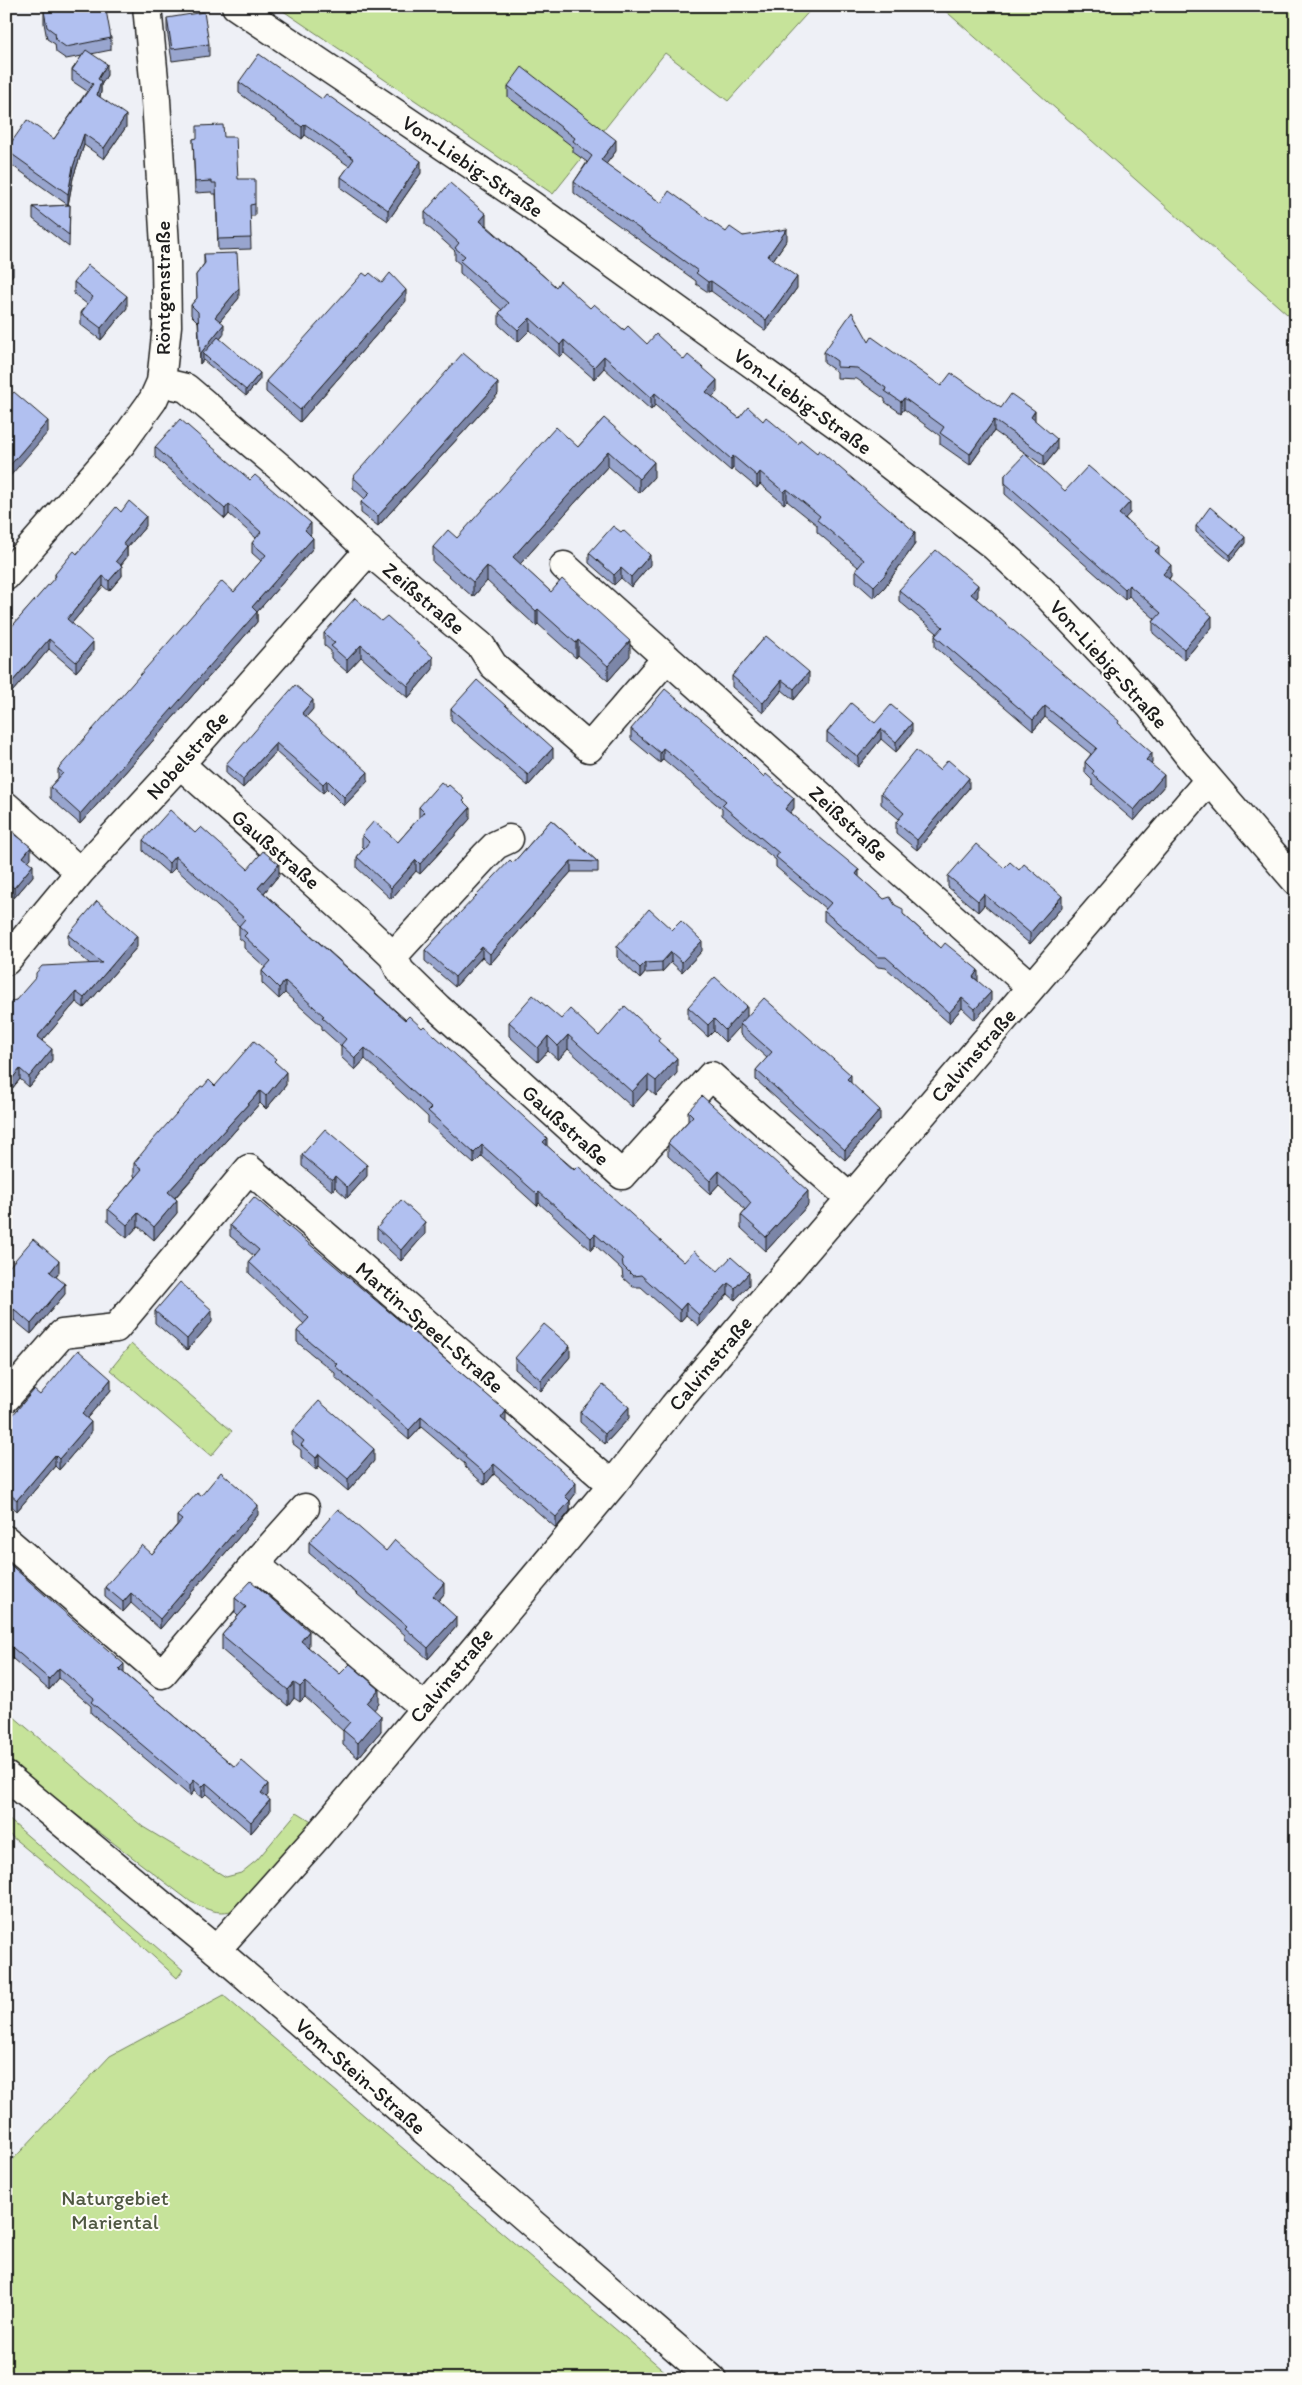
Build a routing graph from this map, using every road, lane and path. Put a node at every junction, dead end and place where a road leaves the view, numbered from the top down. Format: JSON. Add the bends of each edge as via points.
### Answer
{"nodes":[{"id":1,"x":147,"y":6,"type":"edge"},
{"id":2,"x":236,"y":6,"type":"edge"},
{"id":3,"x":161,"y":382,"type":"junction"},
{"id":4,"x":369,"y":550,"type":"junction"},
{"id":5,"x":564,"y":566,"type":"dead end"},
{"id":6,"x":6,"y":576,"type":"edge"},
{"id":7,"x":667,"y":658,"type":"junction"},
{"id":8,"x":180,"y":764,"type":"junction"},
{"id":9,"x":1209,"y":780,"type":"junction"},
{"id":10,"x":6,"y":806,"type":"edge"},
{"id":11,"x":508,"y":839,"type":"dead end"},
{"id":12,"x":80,"y":872,"type":"junction"},
{"id":13,"x":1296,"y":880,"type":"edge"},
{"id":14,"x":393,"y":956,"type":"junction"},
{"id":15,"x":6,"y":961,"type":"edge"},
{"id":16,"x":1030,"y":987,"type":"junction"},
{"id":17,"x":850,"y":1198,"type":"junction"},
{"id":18,"x":6,"y":1398,"type":"edge"},
{"id":19,"x":612,"y":1485,"type":"junction"},
{"id":20,"x":305,"y":1508,"type":"dead end"},
{"id":21,"x":6,"y":1540,"type":"edge"},
{"id":22,"x":255,"y":1564,"type":"junction"},
{"id":23,"x":424,"y":1707,"type":"junction"},
{"id":24,"x":6,"y":1776,"type":"edge"},
{"id":25,"x":216,"y":1950,"type":"junction"},
{"id":26,"x":712,"y":2379,"type":"edge"}],
"edges":[{"from":1,"to":3,"type":"street","name":"Röntgenstraße","via":[[166,262],[167,326]]},
{"from":2,"to":9,"type":"street","name":"Von-Liebig-Straße","via":[[519,196],[942,504],[1048,596],[1151,707]]},
{"from":3,"to":4,"type":"street","name":"Zeißstraße","via":[[186,388],[283,470]]},
{"from":3,"to":6,"type":"street","name":"Röntgenstraße","via":[[153,400],[122,443]]},
{"from":4,"to":7,"type":"street","name":"Zeißstraße","via":[[481,646],[493,665],[590,748]]},
{"from":4,"to":8,"type":"street","name":"Nobelstraße"},
{"from":5,"to":7,"type":"street","name":"Zeißstraße"},
{"from":7,"to":16,"type":"street","name":"Zeißstraße"},
{"from":8,"to":12,"type":"street","name":"Nobelstraße"},
{"from":8,"to":14,"type":"street","name":"Gaußstraße"},
{"from":9,"to":13,"type":"street","name":"Von-Liebig-Straße"},
{"from":9,"to":16,"type":"street","name":"Calvinstraße"},
{"from":10,"to":12,"type":"street"},
{"from":11,"to":14,"type":"street","via":[[496,845]]},
{"from":12,"to":15,"type":"street","name":"Nobelstraße"},
{"from":14,"to":17,"type":"street","name":"Gaußstraße","via":[[400,971],[425,996],[622,1175],[711,1076]]},
{"from":16,"to":17,"type":"street","name":"Calvinstraße"},
{"from":17,"to":19,"type":"street","name":"Calvinstraße","via":[[674,1406]]},
{"from":18,"to":19,"type":"street","name":"Martin-Speel-Straße","via":[[62,1334],[116,1328],[249,1169]]},
{"from":19,"to":23,"type":"street","name":"Calvinstraße"},
{"from":20,"to":22,"type":"street"},
{"from":21,"to":22,"type":"street","via":[[162,1674]]},
{"from":22,"to":23,"type":"street"},
{"from":23,"to":25,"type":"street","name":"Calvinstraße","via":[[316,1838]]},
{"from":24,"to":25,"type":"street","name":"Vom-Stein-Straße"},
{"from":25,"to":26,"type":"street","name":"Vom-Stein-Straße"}]}
